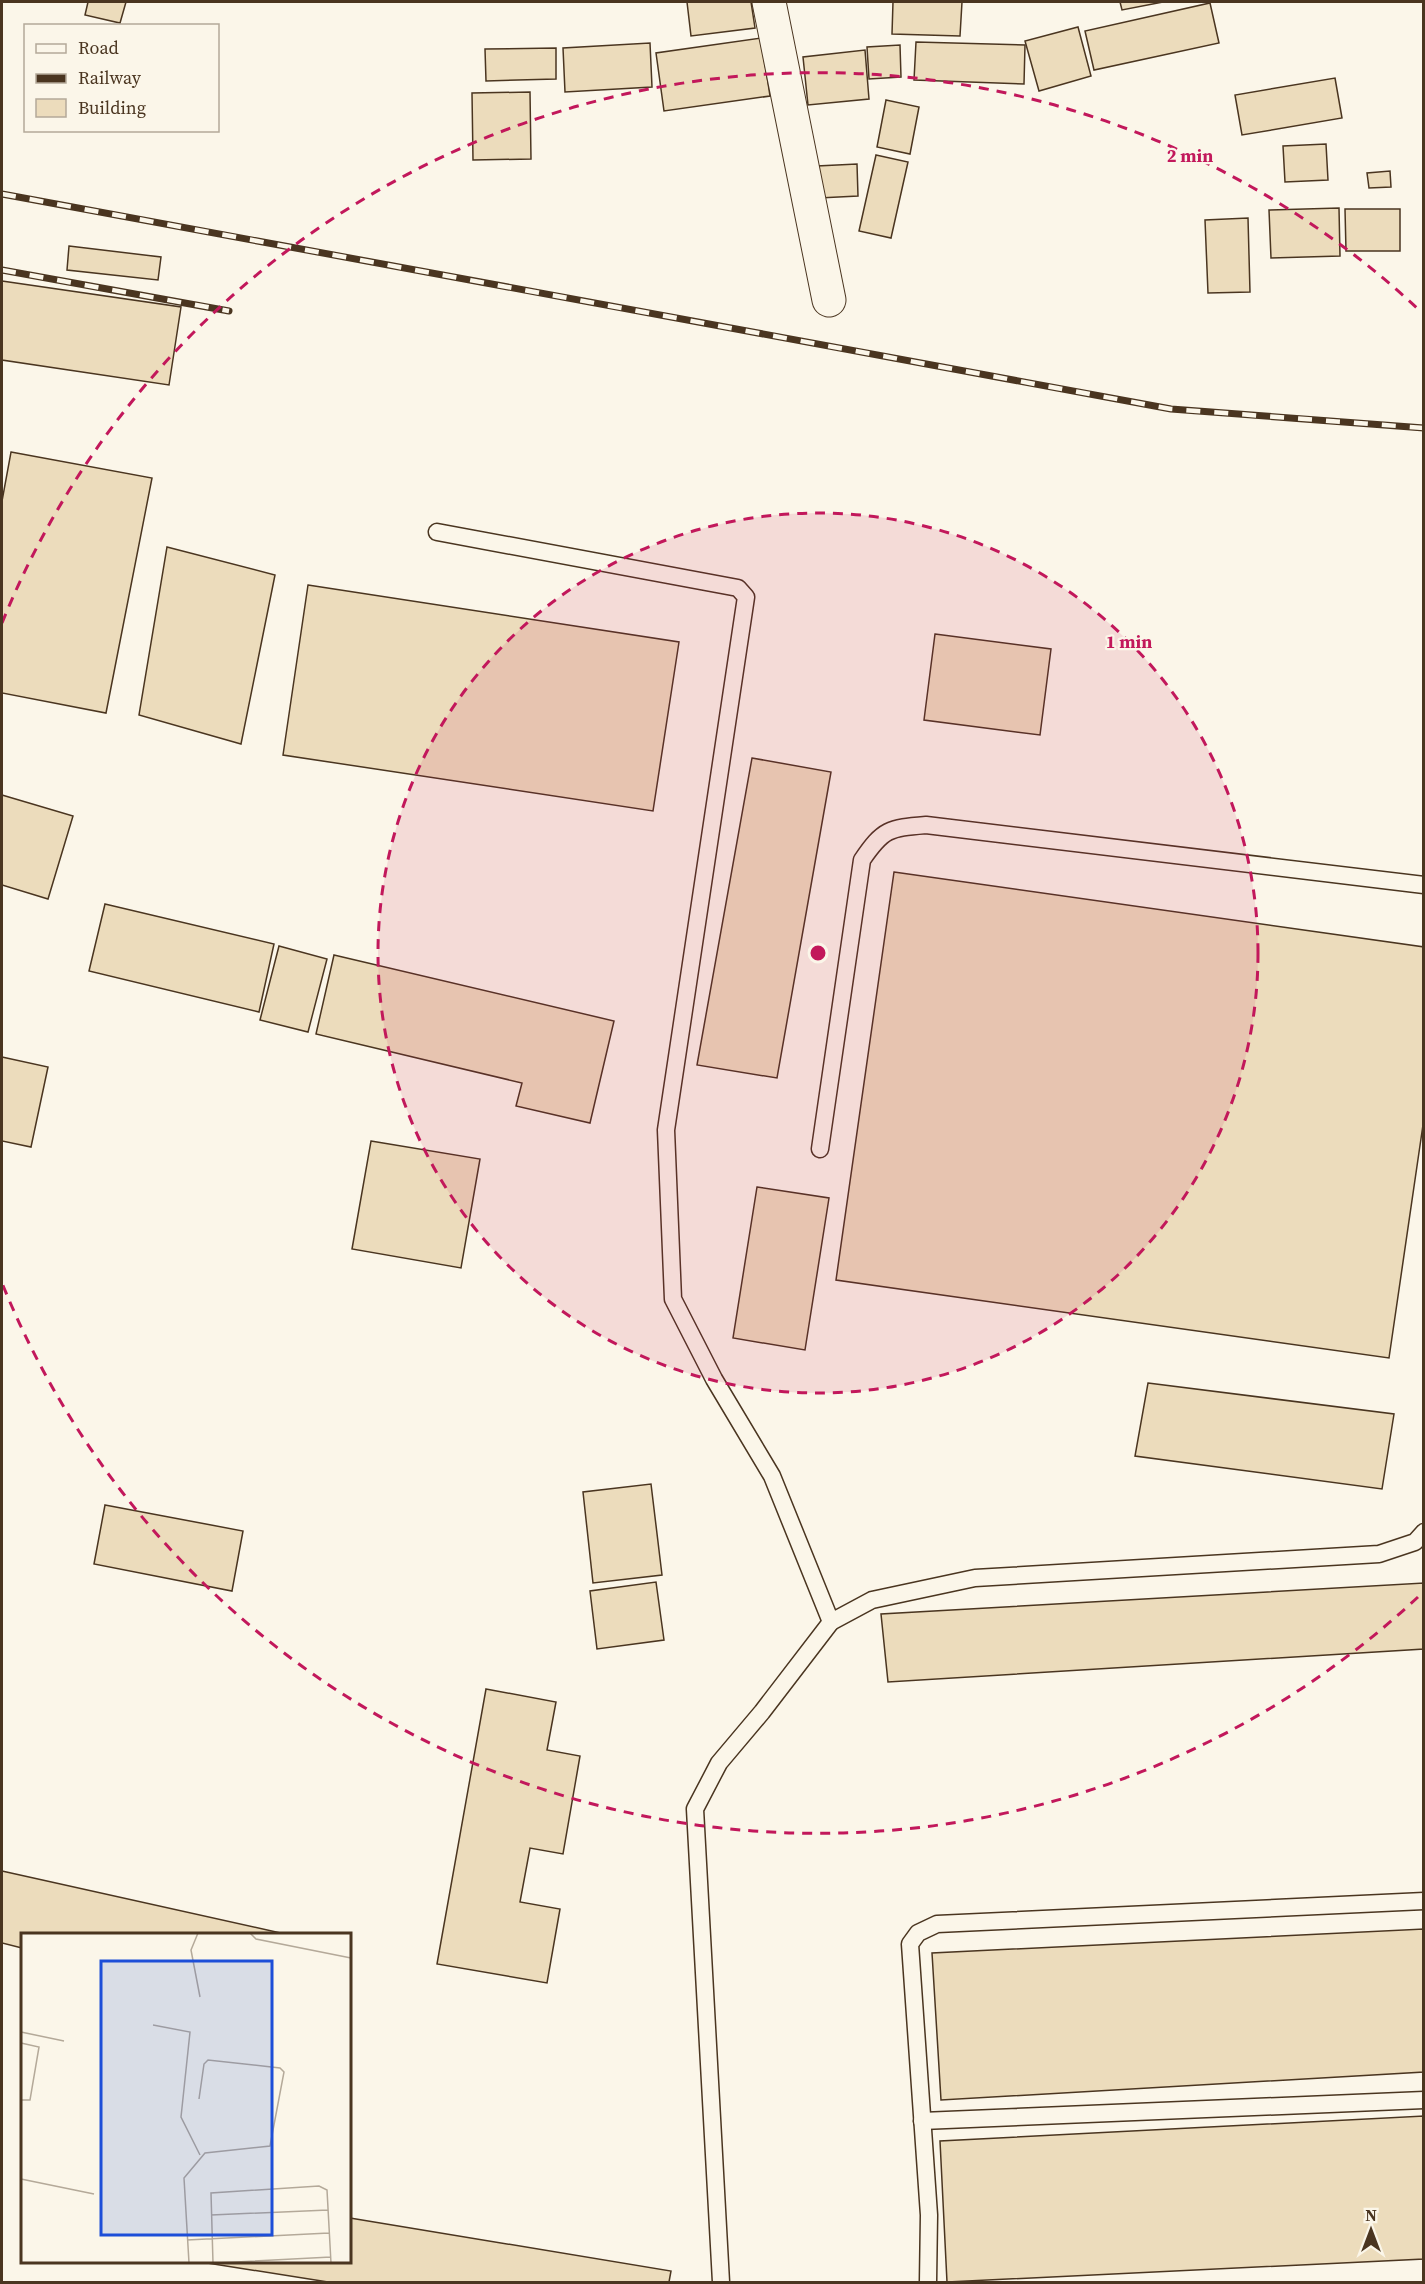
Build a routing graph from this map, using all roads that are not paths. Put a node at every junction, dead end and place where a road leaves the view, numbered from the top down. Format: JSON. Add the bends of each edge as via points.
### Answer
{"nodes":[{"id":1,"x":769,"y":2,"type":"edge"},
{"id":2,"x":829,"y":300,"type":"dead end"},
{"id":3,"x":437,"y":532,"type":"dead end"},
{"id":4,"x":1424,"y":885,"type":"edge"},
{"id":5,"x":820,"y":1149,"type":"dead end"},
{"id":6,"x":1424,"y":1532,"type":"edge"},
{"id":7,"x":831,"y":1622,"type":"junction"},
{"id":8,"x":1424,"y":1900,"type":"edge"},
{"id":9,"x":1424,"y":2100,"type":"edge"},
{"id":10,"x":922,"y":2121,"type":"junction"},
{"id":11,"x":721,"y":2283,"type":"edge"},
{"id":12,"x":928,"y":2283,"type":"edge"}],
"edges":[{"from":1,"to":2,"type":"street"},
{"from":3,"to":7,"type":"lane","via":[[738,588],[747,597],[666,1130],[673,1299],[714,1379],[772,1476]]},
{"from":4,"to":5,"type":"lane","via":[[926,825],[899,827],[877,838],[862,860]]},
{"from":6,"to":7,"type":"lane","via":[[1415,1542],[1379,1554],[975,1578],[872,1600]]},
{"from":7,"to":11,"type":"lane","via":[[719,1763],[695,1809]]},
{"from":8,"to":10,"type":"lane","via":[[938,1924],[918,1933],[910,1944]]},
{"from":9,"to":10,"type":"lane"},
{"from":10,"to":12,"type":"lane","via":[[929,2216]]}]}
